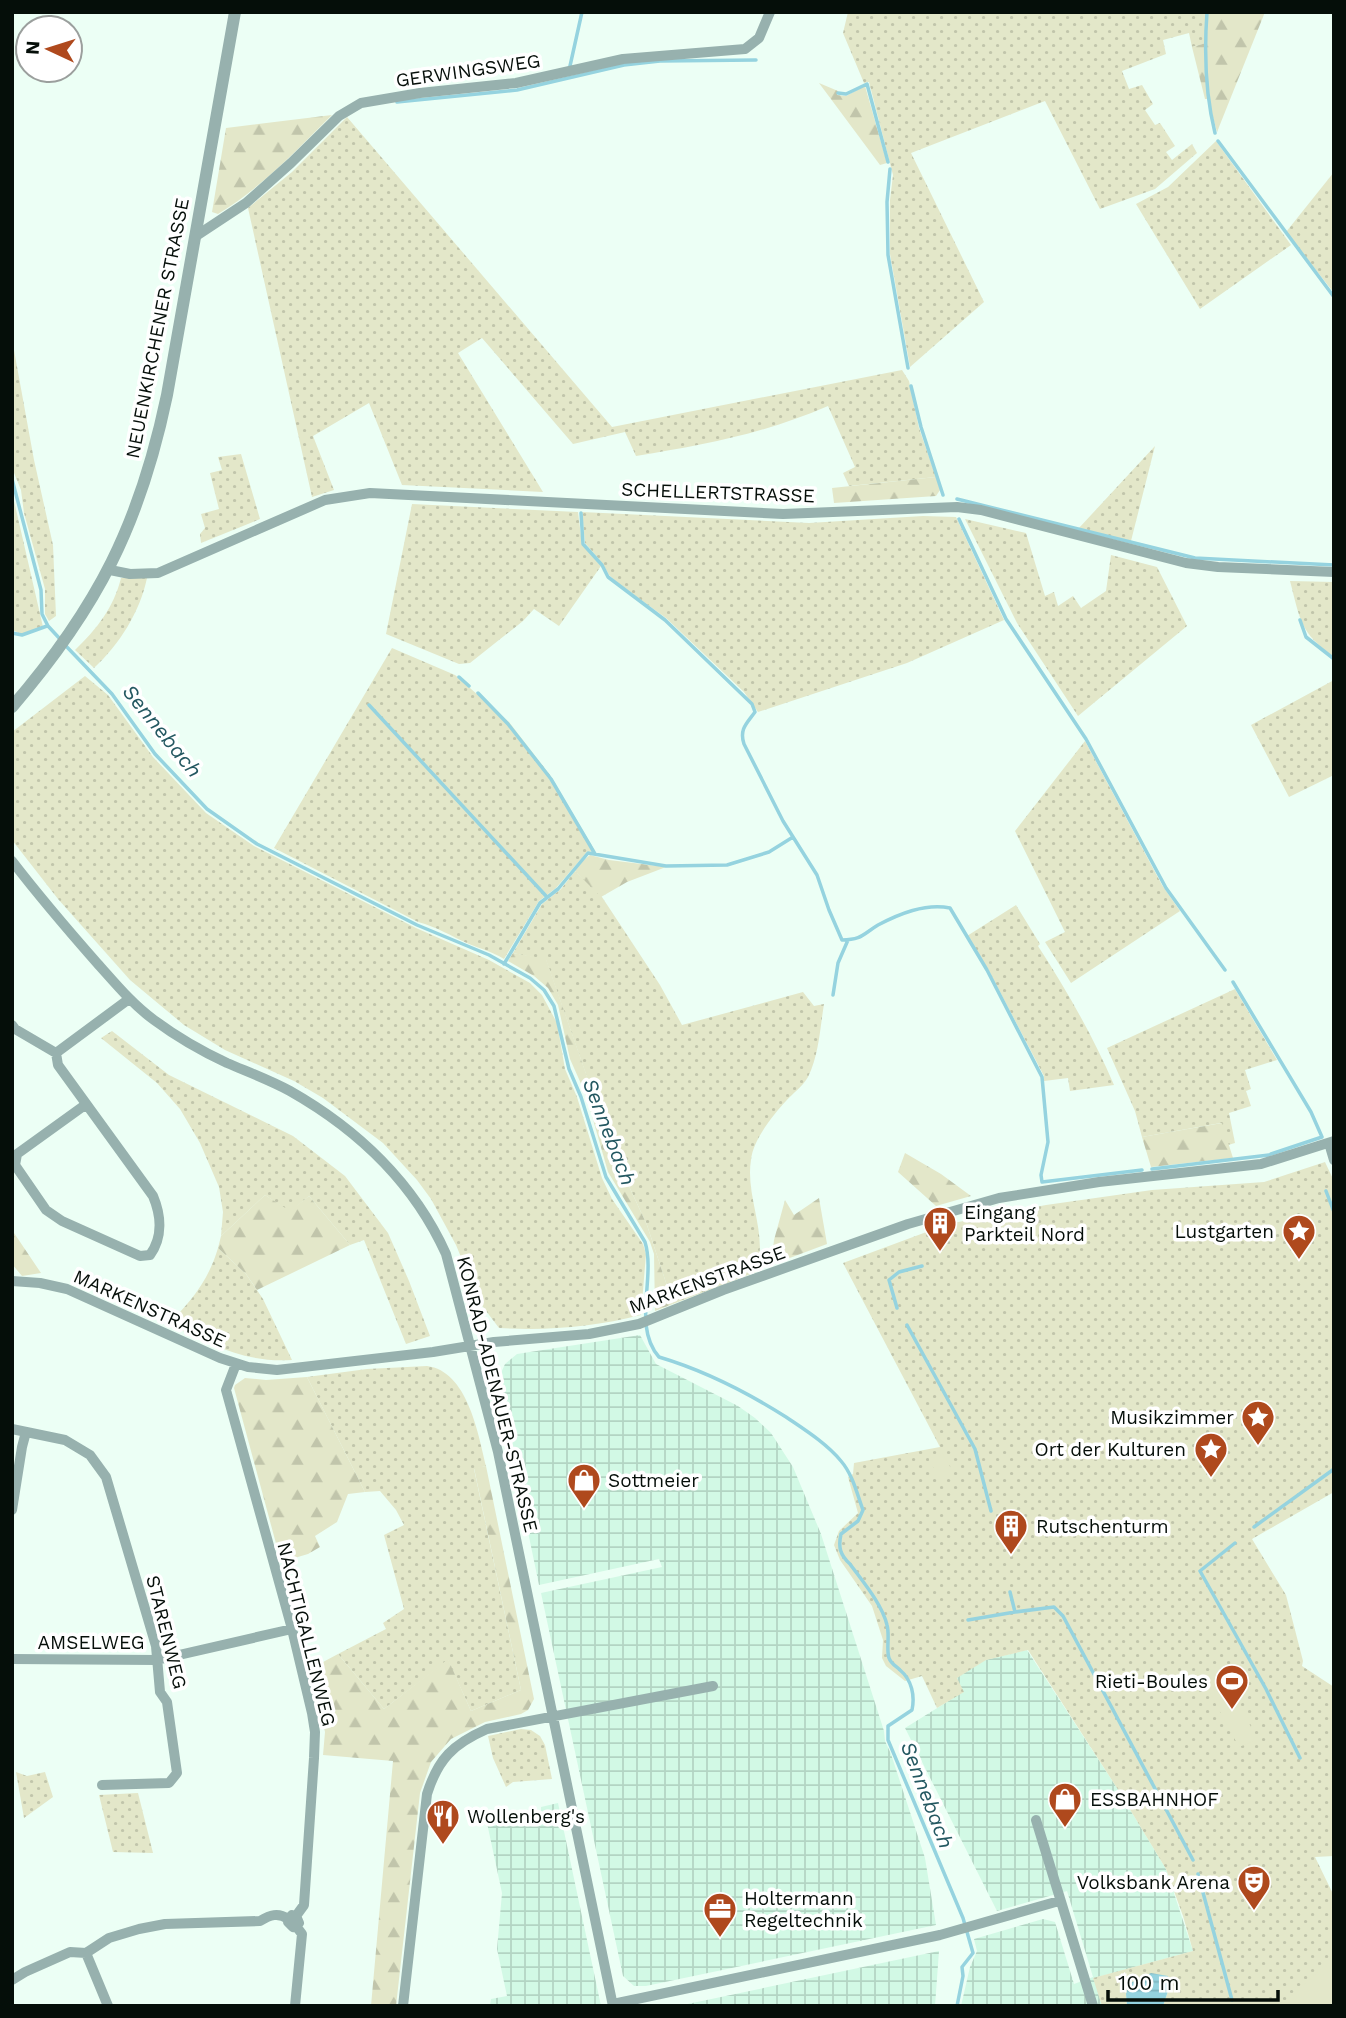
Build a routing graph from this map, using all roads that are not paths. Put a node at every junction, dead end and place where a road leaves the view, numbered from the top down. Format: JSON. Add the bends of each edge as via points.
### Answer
{"nodes":[{"id":1,"x":235,"y":12,"type":"edge"},
{"id":2,"x":770,"y":12,"type":"edge"},
{"id":3,"x":196,"y":236,"type":"junction"},
{"id":4,"x":110,"y":570,"type":"junction"},
{"id":5,"x":1334,"y":572,"type":"edge"},
{"id":6,"x":14,"y":704,"type":"edge"},
{"id":7,"x":12,"y":861,"type":"edge"},
{"id":8,"x":129,"y":999,"type":"junction"},
{"id":9,"x":13,"y":1028,"type":"edge"},
{"id":10,"x":56,"y":1053,"type":"junction"},
{"id":11,"x":85,"y":1105,"type":"junction"},
{"id":12,"x":1331,"y":1142,"type":"edge"},
{"id":13,"x":1334,"y":1160,"type":"edge"},
{"id":14,"x":12,"y":1281,"type":"edge"},
{"id":15,"x":472,"y":1346,"type":"junction"},
{"id":16,"x":236,"y":1364,"type":"junction"},
{"id":17,"x":12,"y":1429,"type":"edge"},
{"id":18,"x":26,"y":1432,"type":"junction"},
{"id":19,"x":12,"y":1510,"type":"edge"},
{"id":20,"x":292,"y":1629,"type":"junction"},
{"id":21,"x":12,"y":1660,"type":"edge"},
{"id":22,"x":157,"y":1660,"type":"junction"},
{"id":23,"x":713,"y":1686,"type":"dead end"},
{"id":24,"x":553,"y":1716,"type":"junction"},
{"id":25,"x":102,"y":1786,"type":"dead end"},
{"id":26,"x":1036,"y":1821,"type":"dead end"},
{"id":27,"x":1059,"y":1901,"type":"junction"},
{"id":28,"x":294,"y":1920,"type":"junction"},
{"id":29,"x":86,"y":1952,"type":"junction"},
{"id":30,"x":12,"y":1980,"type":"edge"},
{"id":31,"x":613,"y":2005,"type":"edge"},
{"id":32,"x":108,"y":2006,"type":"edge"},
{"id":33,"x":295,"y":2006,"type":"edge"},
{"id":34,"x":403,"y":2006,"type":"edge"},
{"id":35,"x":1093,"y":2006,"type":"edge"}],
"edges":[{"from":1,"to":3,"type":"street","name":"NEUENKIRCHENER STRASSE"},
{"from":2,"to":3,"type":"street","name":"GERWINGSWEG","via":[[759,38],[745,49],[623,60],[516,83],[361,103],[339,116],[246,203]]},
{"from":3,"to":4,"type":"street","name":"NEUENKIRCHENER STRASSE","via":[[159,433],[142,493]]},
{"from":4,"to":5,"type":"street","name":"SCHELLERTSTRASSE","via":[[158,573],[325,500],[370,493],[783,514],[957,507],[1186,563]]},
{"from":4,"to":6,"type":"street","name":"NEUENKIRCHENER STRASSE","via":[[59,650]]},
{"from":7,"to":8,"type":"street","name":"KONRAD-ADENAUER-STRASSE"},
{"from":8,"to":10,"type":"street"},
{"from":8,"to":15,"type":"street","name":"KONRAD-ADENAUER-STRASSE","via":[[202,1051],[288,1090],[320,1110],[390,1168],[436,1231]]},
{"from":9,"to":10,"type":"street"},
{"from":10,"to":11,"type":"street","via":[[58,1065]]},
{"from":11,"to":11,"type":"street","via":[[17,1154],[15,1165],[46,1210],[62,1222],[140,1256],[150,1255],[159,1228],[153,1196]]},
{"from":12,"to":13,"type":"street"},
{"from":12,"to":15,"type":"street","name":"MARKENSTRASSE","via":[[1261,1164],[999,1198],[908,1224],[639,1324]]},
{"from":14,"to":16,"type":"street","name":"MARKENSTRASSE","via":[[67,1289]]},
{"from":15,"to":16,"type":"street","name":"MARKENSTRASSE","via":[[277,1370]]},
{"from":15,"to":24,"type":"street","name":"KONRAD-ADENAUER-STRASSE"},
{"from":16,"to":20,"type":"street","name":"NACHTIGALLENWEG","via":[[226,1390]]},
{"from":17,"to":18,"type":"street","name":"STARENWEG"},
{"from":18,"to":19,"type":"street"},
{"from":18,"to":22,"type":"street","name":"STARENWEG","via":[[65,1440],[98,1464],[106,1477]]},
{"from":20,"to":22,"type":"street","name":"AMSELWEG"},
{"from":20,"to":28,"type":"street","name":"NACHTIGALLENWEG","via":[[315,1732],[304,1905]]},
{"from":21,"to":22,"type":"street","name":"AMSELWEG"},
{"from":22,"to":25,"type":"street","name":"STARENWEG","via":[[177,1773],[169,1783]]},
{"from":23,"to":24,"type":"street"},
{"from":24,"to":31,"type":"street","name":"KONRAD-ADENAUER-STRASSE"},
{"from":24,"to":34,"type":"street","via":[[486,1729],[466,1738],[438,1766],[427,1794]]},
{"from":26,"to":27,"type":"street"},
{"from":27,"to":31,"type":"street","name":"KONRAD-ADENAUER-STRASSE","via":[[940,1935]]},
{"from":27,"to":35,"type":"street"},
{"from":28,"to":29,"type":"street","via":[[271,1914],[260,1921],[164,1924],[109,1938]]},
{"from":28,"to":33,"type":"street","name":"NACHTIGALLENWEG","via":[[302,1934]]},
{"from":29,"to":30,"type":"street","via":[[70,1952]]},
{"from":29,"to":32,"type":"street"}]}
